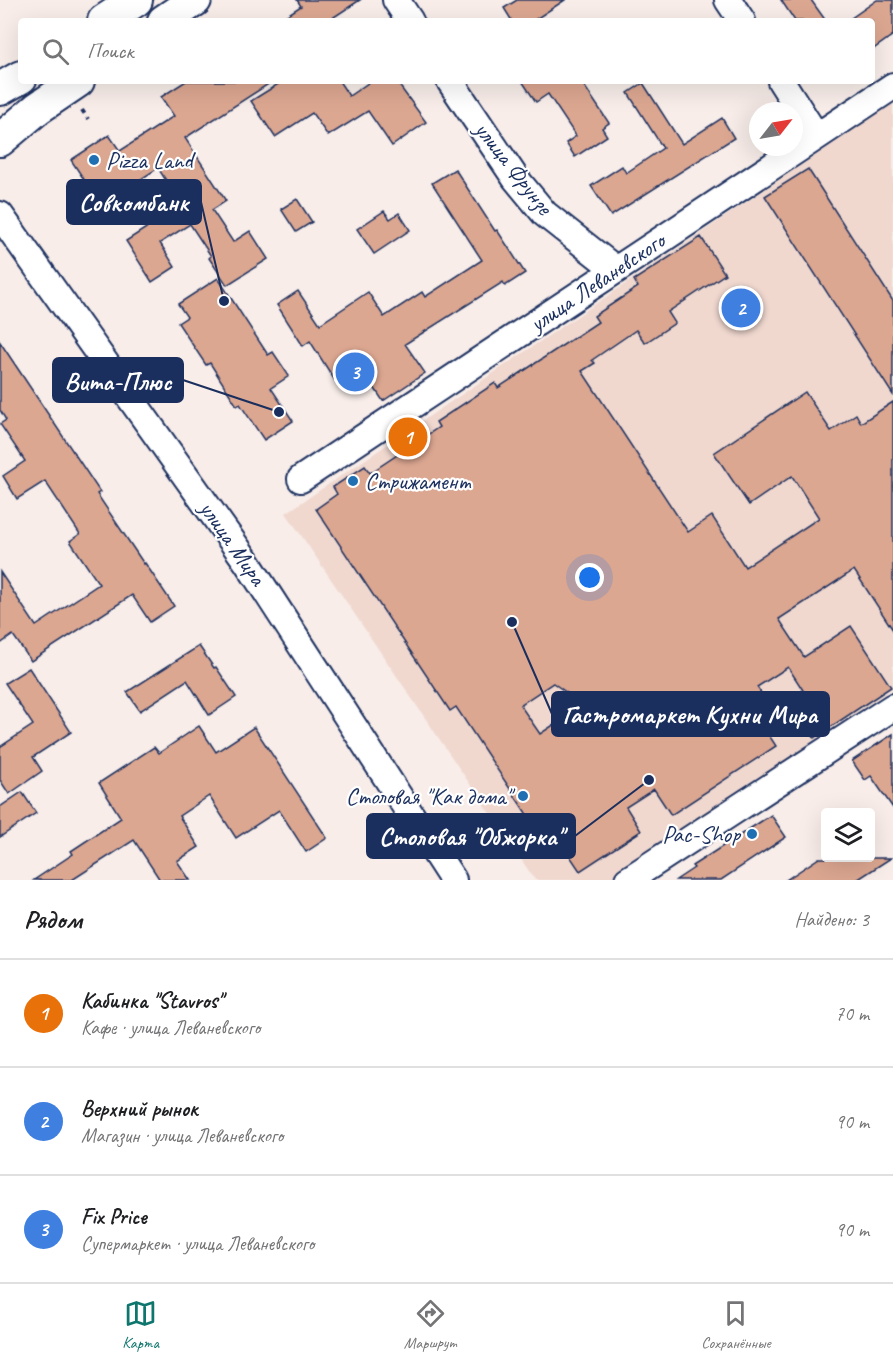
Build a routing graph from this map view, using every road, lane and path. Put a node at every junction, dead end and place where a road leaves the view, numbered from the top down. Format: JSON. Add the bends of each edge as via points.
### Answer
{"nodes":[{"id":1,"x":136,"y":0,"type":"edge"},
{"id":2,"x":195,"y":0,"type":"edge"},
{"id":3,"x":396,"y":0,"type":"edge"},
{"id":4,"x":728,"y":0,"type":"edge"},
{"id":5,"x":109,"y":18,"type":"edge"},
{"id":6,"x":168,"y":18,"type":"edge"},
{"id":7,"x":408,"y":18,"type":"edge"},
{"id":8,"x":740,"y":18,"type":"edge"},
{"id":9,"x":18,"y":79,"type":"edge"},
{"id":10,"x":74,"y":84,"type":"edge"},
{"id":11,"x":452,"y":84,"type":"edge"},
{"id":12,"x":783,"y":84,"type":"edge"},
{"id":13,"x":893,"y":86,"type":"edge"},
{"id":14,"x":0,"y":88,"type":"edge"},
{"id":15,"x":816,"y":136,"type":"junction"},
{"id":16,"x":0,"y":140,"type":"edge"},
{"id":17,"x":0,"y":215,"type":"edge"},
{"id":18,"x":615,"y":270,"type":"junction"},
{"id":19,"x":301,"y":479,"type":"dead end"},
{"id":20,"x":893,"y":707,"type":"edge"},
{"id":21,"x":453,"y":880,"type":"edge"},
{"id":22,"x":628,"y":880,"type":"edge"}],
"edges":[{"from":1,"to":5,"type":"main road"},
{"from":2,"to":6,"type":"main road"},
{"from":3,"to":7,"type":"street"},
{"from":4,"to":8,"type":"street"},
{"from":9,"to":14,"type":"main road"},
{"from":10,"to":16,"type":"main road"},
{"from":11,"to":18,"type":"street","name":"улица Фрунзе","via":[[516,179],[545,214]]},
{"from":12,"to":15,"type":"street"},
{"from":13,"to":15,"type":"street","name":"улица Леваневского"},
{"from":15,"to":18,"type":"street","name":"улица Леваневского"},
{"from":17,"to":21,"type":"street","name":"улица Мира","via":[[247,562]]},
{"from":18,"to":19,"type":"street","name":"улица Леваневского"},
{"from":20,"to":22,"type":"street"}]}
